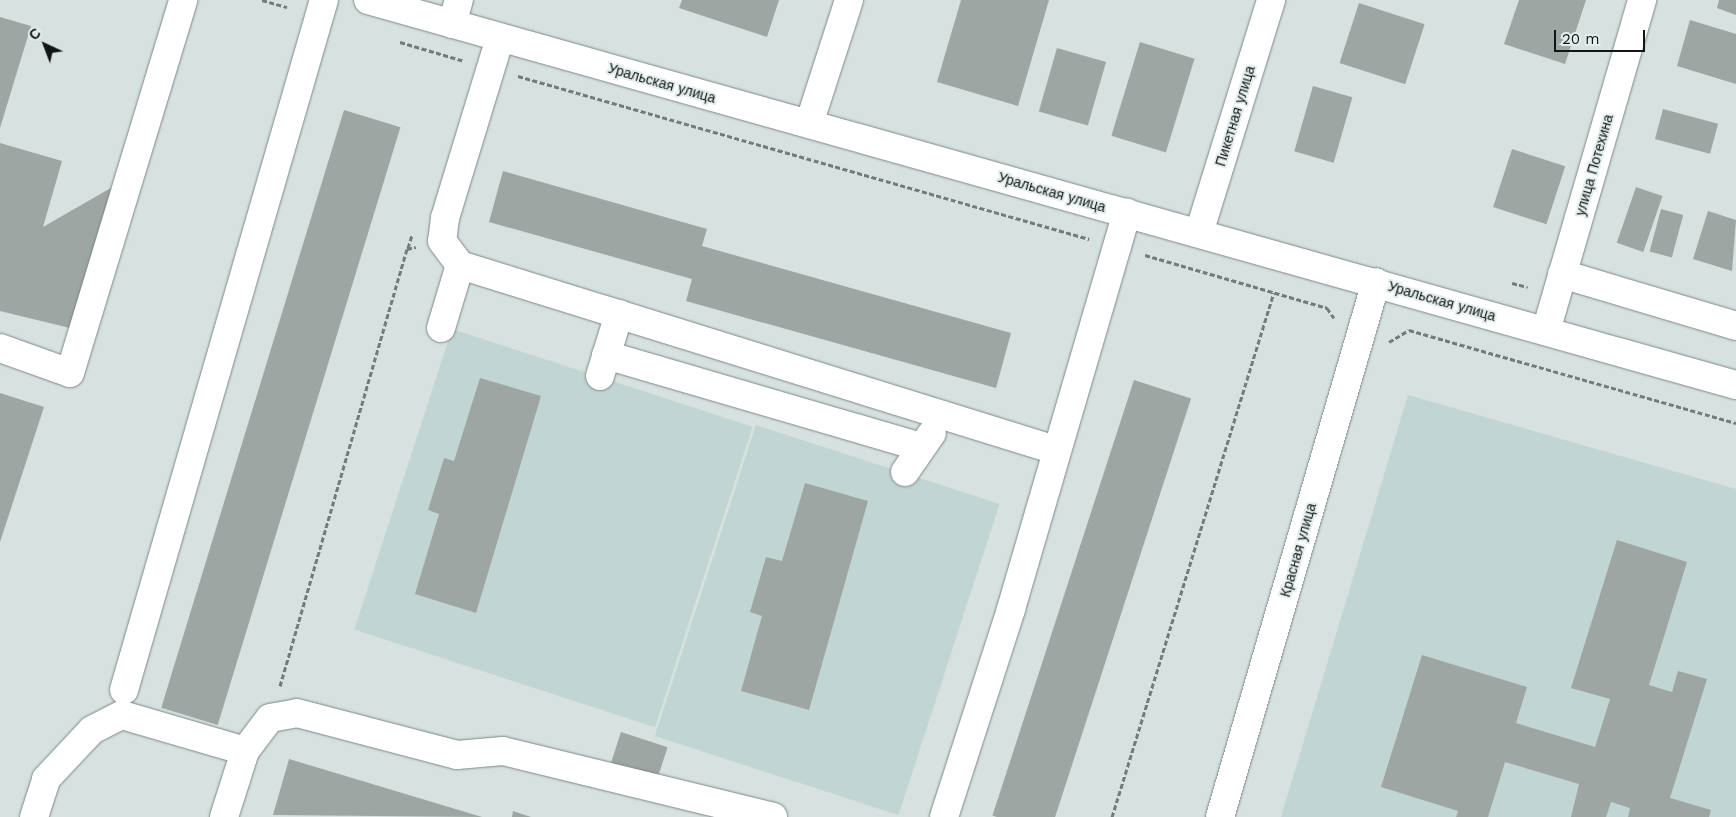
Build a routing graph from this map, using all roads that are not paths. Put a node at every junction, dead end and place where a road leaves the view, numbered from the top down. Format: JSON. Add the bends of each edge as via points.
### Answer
{"nodes":[{"id":1,"x":183,"y":0,"type":"edge"},
{"id":2,"x":324,"y":0,"type":"edge"},
{"id":3,"x":368,"y":0,"type":"edge"},
{"id":4,"x":849,"y":0,"type":"edge"},
{"id":5,"x":1271,"y":0,"type":"edge"},
{"id":6,"x":1642,"y":0,"type":"edge"},
{"id":7,"x":456,"y":12,"type":"edge"},
{"id":8,"x":500,"y":38,"type":"junction"},
{"id":9,"x":809,"y":124,"type":"junction"},
{"id":10,"x":1127,"y":213,"type":"junction"},
{"id":11,"x":1199,"y":233,"type":"junction"},
{"id":12,"x":460,"y":265,"type":"junction"},
{"id":13,"x":1562,"y":274,"type":"junction"},
{"id":14,"x":1376,"y":282,"type":"junction"},
{"id":15,"x":619,"y":314,"type":"junction"},
{"id":16,"x":1736,"y":326,"type":"edge"},
{"id":17,"x":441,"y":328,"type":"dead end"},
{"id":18,"x":1546,"y":331,"type":"junction"},
{"id":19,"x":0,"y":348,"type":"edge"},
{"id":20,"x":1736,"y":385,"type":"edge"},
{"id":21,"x":944,"y":418,"type":"junction"},
{"id":22,"x":921,"y":447,"type":"junction"},
{"id":23,"x":1055,"y":450,"type":"junction"},
{"id":24,"x":905,"y":472,"type":"dead end"},
{"id":25,"x":124,"y":690,"type":"dead end"},
{"id":26,"x":245,"y":751,"type":"junction"},
{"id":27,"x":34,"y":817,"type":"edge"},
{"id":28,"x":224,"y":817,"type":"edge"},
{"id":29,"x":773,"y":817,"type":"edge"},
{"id":30,"x":944,"y":817,"type":"edge"},
{"id":31,"x":1220,"y":817,"type":"edge"}],
"edges":[{"from":1,"to":19,"type":"street","via":[[70,373]]},
{"from":2,"to":25,"type":"street"},
{"from":3,"to":7,"type":"street","name":"Уральская улица"},
{"from":4,"to":9,"type":"street"},
{"from":5,"to":11,"type":"street","name":"Пикетная улица"},
{"from":6,"to":13,"type":"street","name":"улица Потехина"},
{"from":7,"to":8,"type":"street","name":"Уральская улица"},
{"from":8,"to":9,"type":"street","name":"Уральская улица"},
{"from":8,"to":12,"type":"street","via":[[442,241]]},
{"from":9,"to":10,"type":"street","name":"Уральская улица"},
{"from":10,"to":11,"type":"street","name":"Уральская улица"},
{"from":10,"to":23,"type":"street"},
{"from":11,"to":14,"type":"street","name":"Уральская улица"},
{"from":12,"to":15,"type":"street"},
{"from":12,"to":17,"type":"street"},
{"from":13,"to":16,"type":"street"},
{"from":13,"to":18,"type":"street","name":"улица Потехина"},
{"from":14,"to":18,"type":"street","name":"Уральская улица"},
{"from":14,"to":31,"type":"street","name":"Красная улица"},
{"from":15,"to":21,"type":"street"},
{"from":15,"to":22,"type":"street","via":[[603,366]]},
{"from":18,"to":20,"type":"street","name":"Уральская улица"},
{"from":21,"to":22,"type":"street"},
{"from":21,"to":23,"type":"street"},
{"from":22,"to":24,"type":"street"},
{"from":23,"to":30,"type":"street","via":[[1008,618]]},
{"from":26,"to":27,"type":"street","via":[[122,714],[92,730],[46,779]]},
{"from":26,"to":28,"type":"street"},
{"from":26,"to":29,"type":"street","via":[[270,718],[296,713],[327,718],[457,754],[503,751]]}]}
